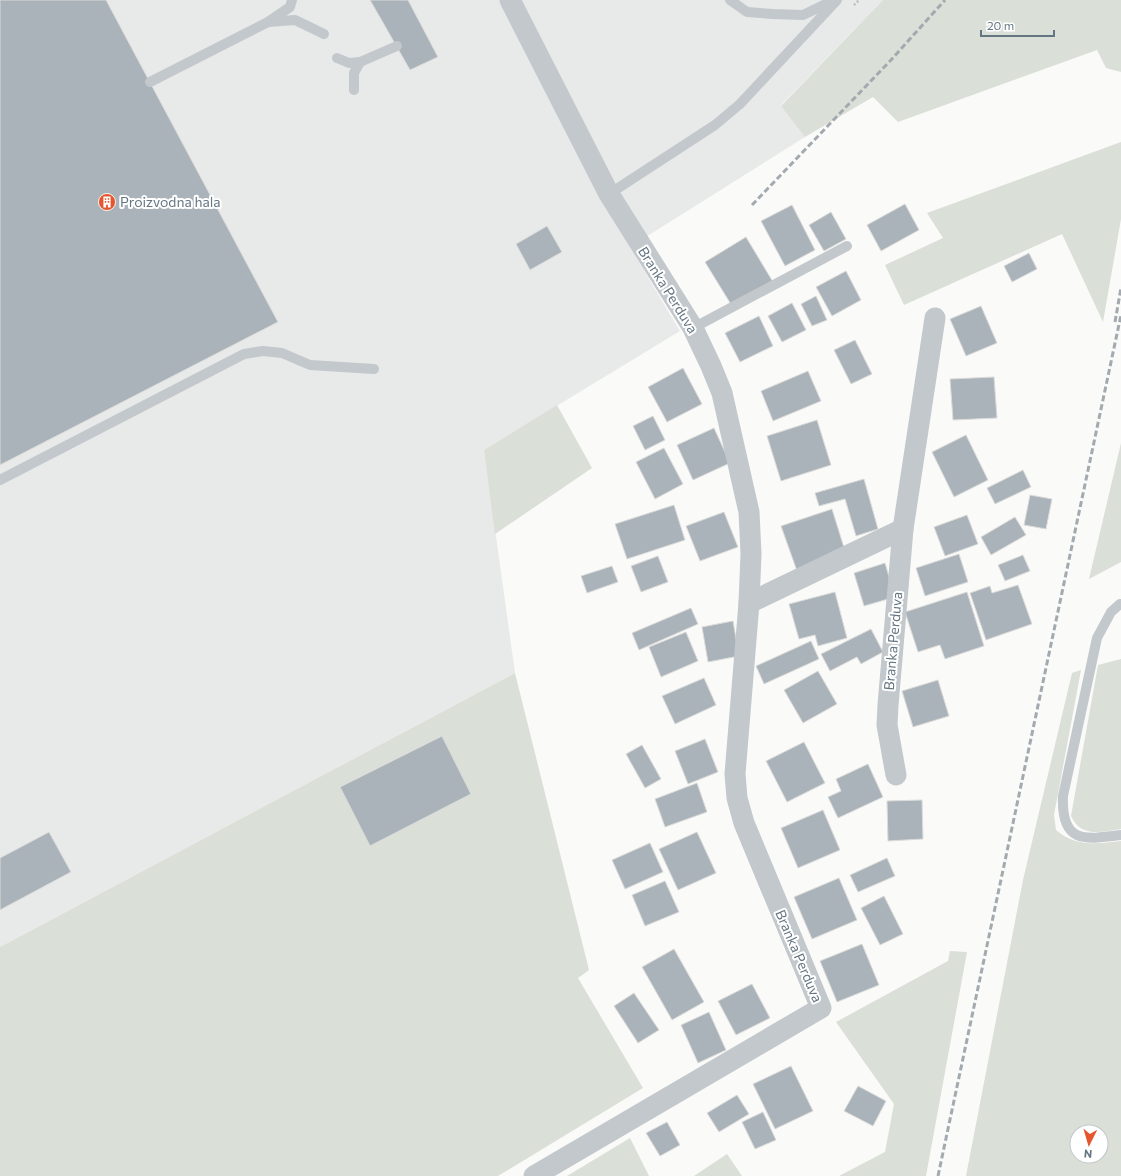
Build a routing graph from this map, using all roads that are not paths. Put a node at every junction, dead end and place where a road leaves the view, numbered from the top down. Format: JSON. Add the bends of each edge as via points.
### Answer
{"nodes":[{"id":1,"x":292,"y":0,"type":"edge"},
{"id":2,"x":510,"y":0,"type":"edge"},
{"id":3,"x":730,"y":0,"type":"edge"},
{"id":4,"x":835,"y":0,"type":"edge"},
{"id":5,"x":268,"y":22,"type":"junction"},
{"id":6,"x":324,"y":34,"type":"dead end"},
{"id":7,"x":397,"y":46,"type":"dead end"},
{"id":8,"x":337,"y":58,"type":"dead end"},
{"id":9,"x":360,"y":62,"type":"junction"},
{"id":10,"x":150,"y":82,"type":"dead end"},
{"id":11,"x":354,"y":90,"type":"dead end"},
{"id":12,"x":609,"y":194,"type":"junction"},
{"id":13,"x":847,"y":246,"type":"dead end"},
{"id":14,"x":935,"y":318,"type":"dead end"},
{"id":15,"x":693,"y":328,"type":"junction"},
{"id":16,"x":374,"y":369,"type":"dead end"},
{"id":17,"x":0,"y":480,"type":"edge"},
{"id":18,"x":903,"y":530,"type":"junction"},
{"id":19,"x":749,"y":603,"type":"junction"},
{"id":20,"x":1120,"y":604,"type":"edge"},
{"id":21,"x":896,"y":775,"type":"dead end"},
{"id":22,"x":1121,"y":835,"type":"edge"},
{"id":23,"x":534,"y":1176,"type":"edge"}],
"edges":[{"from":1,"to":5,"type":"lane","via":[[290,7]]},
{"from":2,"to":12,"type":"street","name":"Branka Perduva"},
{"from":3,"to":4,"type":"lane","via":[[746,12],[803,15]]},
{"from":4,"to":12,"type":"lane","via":[[735,108]]},
{"from":5,"to":6,"type":"lane","via":[[295,20]]},
{"from":5,"to":10,"type":"lane"},
{"from":7,"to":9,"type":"lane"},
{"from":8,"to":9,"type":"lane","via":[[349,63]]},
{"from":9,"to":11,"type":"lane","via":[[354,73]]},
{"from":12,"to":15,"type":"street","name":"Branka Perduva"},
{"from":13,"to":15,"type":"lane"},
{"from":14,"to":18,"type":"street","name":"Branka Perduva"},
{"from":15,"to":19,"type":"street","name":"Branka Perduva","via":[[722,393],[749,512]]},
{"from":16,"to":17,"type":"lane","via":[[310,365],[282,353],[263,351],[244,354]]},
{"from":18,"to":19,"type":"street"},
{"from":18,"to":21,"type":"street","name":"Branka Perduva","via":[[888,705],[888,725]]},
{"from":19,"to":23,"type":"street","name":"Branka Perduva","via":[[735,774],[737,798],[744,823],[821,1008]]},
{"from":20,"to":22,"type":"lane","via":[[1111,612],[1097,638],[1063,796],[1062,813],[1064,823],[1081,837]]}]}
